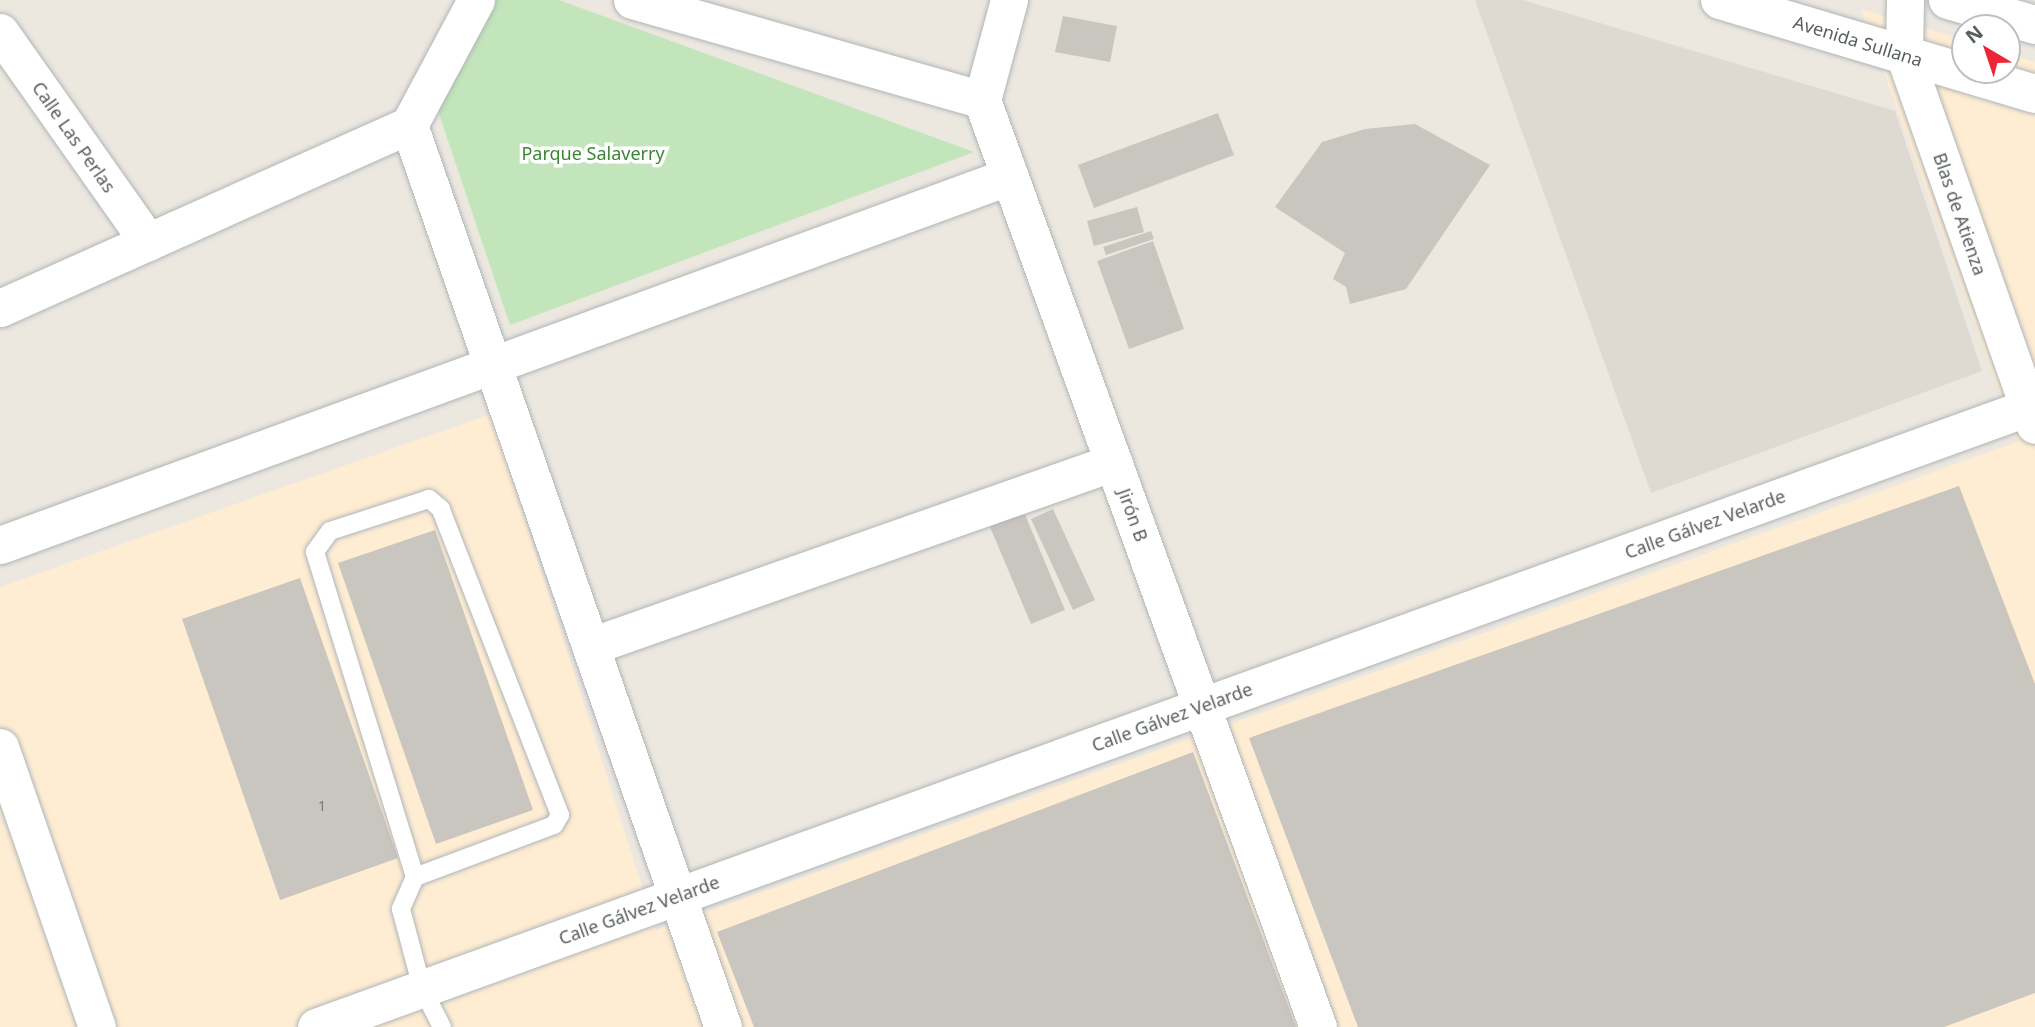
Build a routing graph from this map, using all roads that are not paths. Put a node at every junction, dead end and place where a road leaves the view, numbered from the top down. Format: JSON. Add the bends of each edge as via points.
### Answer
{"nodes":[{"id":1,"x":476,"y":0,"type":"edge"},
{"id":2,"x":632,"y":0,"type":"edge"},
{"id":3,"x":1009,"y":0,"type":"edge"},
{"id":4,"x":1720,"y":0,"type":"edge"},
{"id":5,"x":1905,"y":0,"type":"edge"},
{"id":6,"x":1948,"y":0,"type":"edge"},
{"id":7,"x":2035,"y":26,"type":"edge"},
{"id":8,"x":0,"y":32,"type":"edge"},
{"id":9,"x":1904,"y":54,"type":"junction"},
{"id":10,"x":2035,"y":94,"type":"edge"},
{"id":11,"x":982,"y":100,"type":"junction"},
{"id":12,"x":409,"y":125,"type":"junction"},
{"id":13,"x":1010,"y":176,"type":"junction"},
{"id":14,"x":148,"y":242,"type":"junction"},
{"id":15,"x":0,"y":308,"type":"edge"},
{"id":16,"x":493,"y":365,"type":"junction"},
{"id":17,"x":2032,"y":416,"type":"edge"},
{"id":18,"x":1114,"y":462,"type":"junction"},
{"id":19,"x":0,"y":545,"type":"edge"},
{"id":20,"x":591,"y":646,"type":"junction"},
{"id":21,"x":1202,"y":706,"type":"junction"},
{"id":22,"x":0,"y":747,"type":"edge"},
{"id":23,"x":415,"y":877,"type":"junction"},
{"id":24,"x":677,"y":896,"type":"junction"},
{"id":25,"x":422,"y":988,"type":"junction"},
{"id":26,"x":97,"y":1027,"type":"edge"},
{"id":27,"x":316,"y":1027,"type":"edge"},
{"id":28,"x":442,"y":1027,"type":"edge"},
{"id":29,"x":723,"y":1027,"type":"edge"},
{"id":30,"x":1318,"y":1027,"type":"edge"}],
"edges":[{"from":1,"to":12,"type":"street"},
{"from":2,"to":11,"type":"street"},
{"from":3,"to":11,"type":"street"},
{"from":4,"to":9,"type":"main road","name":"Avenida Sullana"},
{"from":5,"to":9,"type":"street","name":"Blas de Atienza"},
{"from":6,"to":7,"type":"main road"},
{"from":8,"to":14,"type":"street","name":"Calle Las Perlas"},
{"from":9,"to":10,"type":"main road","name":"Avenida Sullana"},
{"from":9,"to":17,"type":"street","name":"Blas de Atienza"},
{"from":11,"to":13,"type":"street","name":"Jirón B"},
{"from":12,"to":14,"type":"street"},
{"from":12,"to":16,"type":"street"},
{"from":13,"to":16,"type":"street"},
{"from":13,"to":18,"type":"street","name":"Jirón B"},
{"from":14,"to":15,"type":"street"},
{"from":16,"to":19,"type":"street"},
{"from":16,"to":20,"type":"street"},
{"from":17,"to":21,"type":"street","name":"Calle Gálvez Velarde"},
{"from":18,"to":20,"type":"street"},
{"from":18,"to":21,"type":"street","name":"Jirón B"},
{"from":20,"to":24,"type":"street"},
{"from":21,"to":24,"type":"street","name":"Calle Gálvez Velarde"},
{"from":21,"to":30,"type":"street","name":"Jirón B"},
{"from":22,"to":26,"type":"street"},
{"from":23,"to":23,"type":"lane","via":[[315,552],[330,531],[429,499],[441,509],[560,815],[554,825]]},
{"from":23,"to":25,"type":"lane","via":[[401,909]]},
{"from":24,"to":25,"type":"street","name":"Calle Gálvez Velarde"},
{"from":24,"to":29,"type":"street"},
{"from":25,"to":27,"type":"street","name":"Calle Gálvez Velarde"},
{"from":25,"to":28,"type":"lane"}]}
